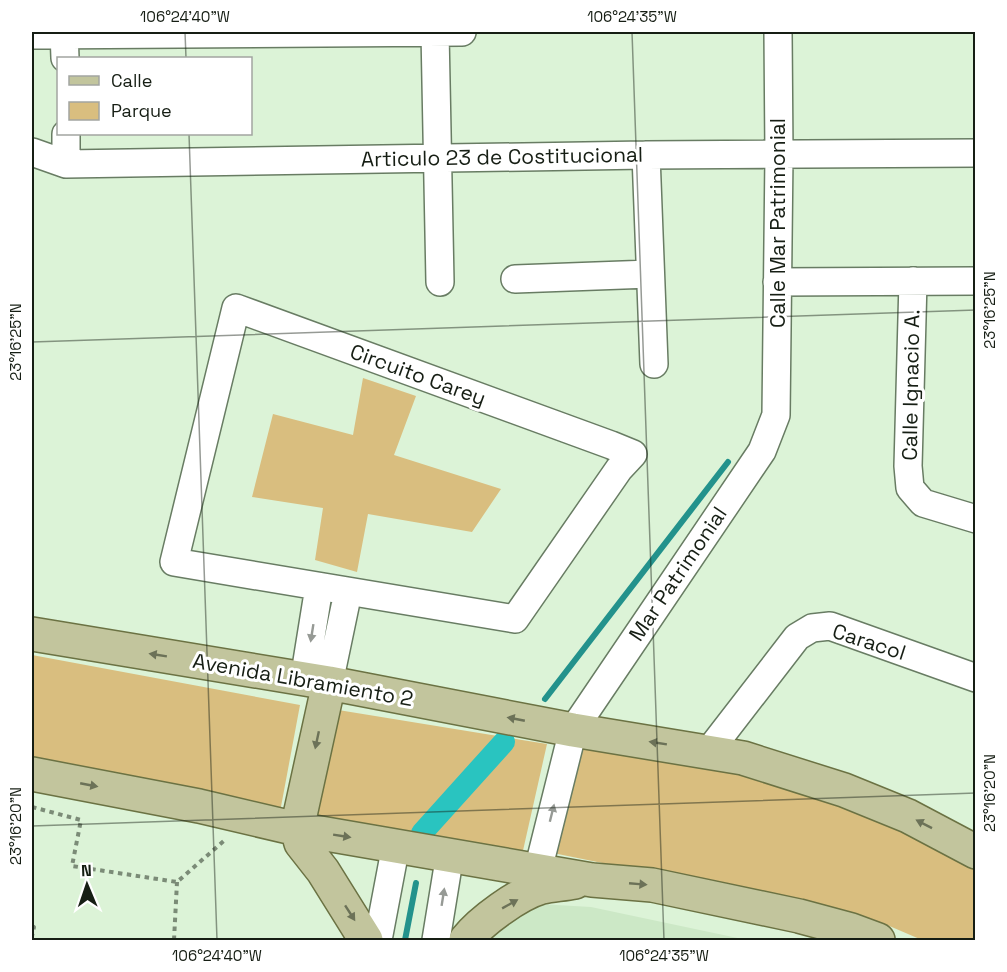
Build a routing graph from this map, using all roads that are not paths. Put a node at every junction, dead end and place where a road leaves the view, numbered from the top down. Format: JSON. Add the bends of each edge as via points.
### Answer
{"nodes":[{"id":1,"x":435,"y":32,"type":"edge"},
{"id":2,"x":462,"y":32,"type":"edge"},
{"id":3,"x":777,"y":32,"type":"edge"},
{"id":4,"x":32,"y":35,"type":"edge"},
{"id":5,"x":64,"y":41,"type":"edge"},
{"id":6,"x":66,"y":135,"type":"edge"},
{"id":7,"x":32,"y":152,"type":"edge"},
{"id":8,"x":975,"y":153,"type":"edge"},
{"id":9,"x":646,"y":154,"type":"junction"},
{"id":10,"x":779,"y":155,"type":"junction"},
{"id":11,"x":438,"y":159,"type":"junction"},
{"id":12,"x":66,"y":164,"type":"junction"},
{"id":13,"x":650,"y":274,"type":"junction"},
{"id":14,"x":515,"y":279,"type":"dead end"},
{"id":15,"x":975,"y":280,"type":"edge"},
{"id":16,"x":913,"y":281,"type":"junction"},
{"id":17,"x":440,"y":282,"type":"dead end"},
{"id":18,"x":777,"y":282,"type":"junction"},
{"id":19,"x":654,"y":364,"type":"dead end"},
{"id":20,"x":776,"y":415,"type":"joint"},
{"id":21,"x":975,"y":519,"type":"edge"},
{"id":22,"x":319,"y":587,"type":"junction"},
{"id":23,"x":348,"y":592,"type":"junction"},
{"id":24,"x":32,"y":634,"type":"edge"},
{"id":25,"x":975,"y":678,"type":"edge"},
{"id":26,"x":317,"y":681,"type":"junction"},
{"id":27,"x":573,"y":730,"type":"junction"},
{"id":28,"x":709,"y":751,"type":"junction"},
{"id":29,"x":32,"y":774,"type":"edge"},
{"id":30,"x":297,"y":829,"type":"junction"},
{"id":31,"x":396,"y":845,"type":"junction"},
{"id":32,"x":975,"y":852,"type":"edge"},
{"id":33,"x":450,"y":854,"type":"junction"},
{"id":34,"x":538,"y":870,"type":"junction"},
{"id":35,"x":592,"y":880,"type":"junction"},
{"id":36,"x":860,"y":937,"type":"edge"},
{"id":37,"x":366,"y":940,"type":"edge"},
{"id":38,"x":378,"y":940,"type":"edge"},
{"id":39,"x":436,"y":940,"type":"edge"},
{"id":40,"x":466,"y":940,"type":"edge"}],
"edges":[{"from":1,"to":2,"type":"street"},
{"from":1,"to":5,"type":"street"},
{"from":1,"to":11,"type":"street"},
{"from":3,"to":10,"type":"street","name":"Calle Mar Patrimonial"},
{"from":4,"to":5,"type":"street"},
{"from":6,"to":12,"type":"street"},
{"from":7,"to":12,"type":"street","name":"Articulo 23 de Costitucional"},
{"from":8,"to":10,"type":"street","name":"Articulo 23 de Costitucional"},
{"from":9,"to":10,"type":"street","name":"Articulo 23 de Costitucional"},
{"from":9,"to":11,"type":"street","name":"Articulo 23 de Costitucional"},
{"from":9,"to":13,"type":"street"},
{"from":10,"to":18,"type":"street","name":"Calle Mar Patrimonial"},
{"from":11,"to":12,"type":"street","name":"Articulo 23 de Costitucional"},
{"from":11,"to":17,"type":"street"},
{"from":13,"to":14,"type":"street"},
{"from":13,"to":19,"type":"street"},
{"from":15,"to":16,"type":"street"},
{"from":16,"to":18,"type":"street"},
{"from":16,"to":21,"type":"street","name":"Calle Ignacio A.","via":[[910,488],[923,503]]},
{"from":18,"to":20,"type":"street","name":"Calle Mar Patrimonial"},
{"from":20,"to":27,"type":"street","name":"Mar Patrimonial","via":[[762,451]]},
{"from":22,"to":23,"type":"street"},
{"from":22,"to":23,"type":"street","name":"Circuito Carey","via":[[174,562],[236,308],[633,454],[515,619]]},
{"from":22,"to":26,"type":"street","one_way":true},
{"from":23,"to":26,"type":"street"},
{"from":26,"to":24,"type":"main road","name":"Avenida Libramiento 2","one_way":true},
{"from":25,"to":28,"type":"street","name":"Caracol","via":[[831,626],[812,628],[797,637]]},
{"from":27,"to":26,"type":"main road","name":"Avenida Libramiento 2","one_way":true},
{"from":26,"to":30,"type":"main road","one_way":true},
{"from":28,"to":27,"type":"main road","name":"Avenida Libramiento 2","one_way":true},
{"from":34,"to":27,"type":"street","one_way":true},
{"from":32,"to":28,"type":"main road","name":"Avenida Libramiento 2","one_way":true,"via":[[908,816],[844,790],[766,764]]},
{"from":29,"to":30,"type":"main road","one_way":true},
{"from":30,"to":31,"type":"main road","one_way":true},
{"from":30,"to":37,"type":"main road","one_way":true,"via":[[302,843]]},
{"from":31,"to":33,"type":"main road"},
{"from":31,"to":38,"type":"street"},
{"from":33,"to":34,"type":"main road"},
{"from":39,"to":33,"type":"street","one_way":true},
{"from":34,"to":35,"type":"main road"},
{"from":35,"to":36,"type":"main road","one_way":true,"via":[[663,887],[799,916]]},
{"from":40,"to":35,"type":"main road","one_way":true,"via":[[502,908],[540,888]]}]}
